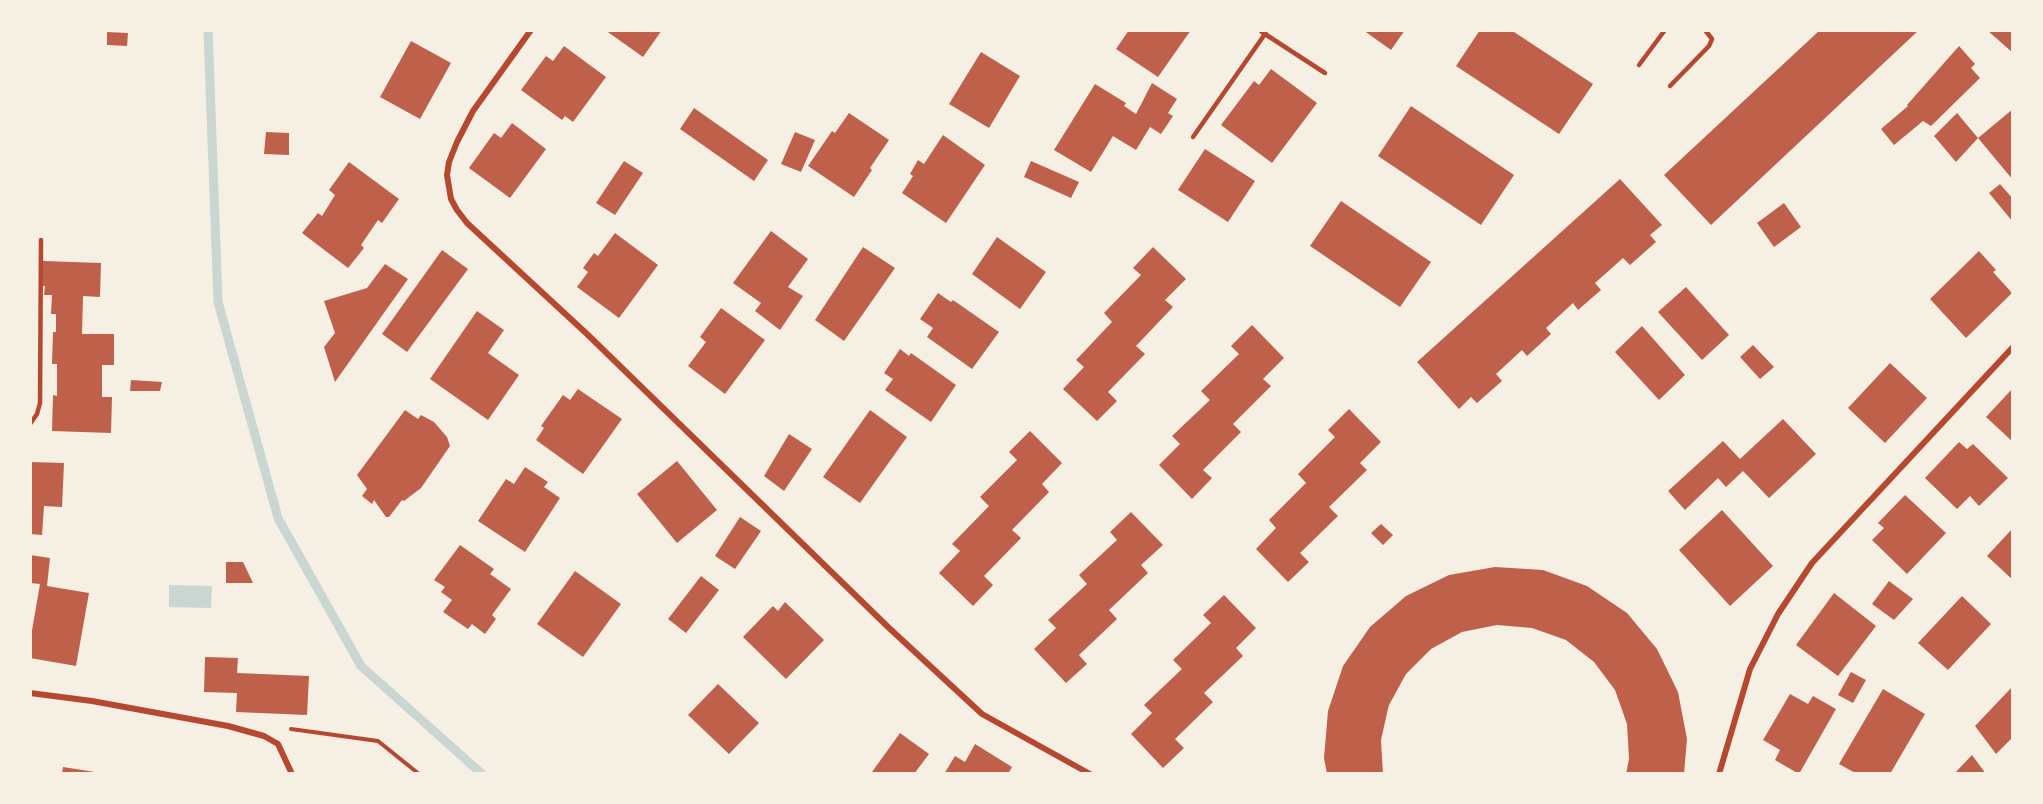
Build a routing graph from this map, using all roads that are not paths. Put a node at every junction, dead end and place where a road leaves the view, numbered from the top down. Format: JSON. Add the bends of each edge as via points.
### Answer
{"nodes":[{"id":1,"x":531,"y":30,"type":"edge"},
{"id":2,"x":1665,"y":30,"type":"edge"},
{"id":3,"x":1705,"y":30,"type":"edge"},
{"id":4,"x":1263,"y":32,"type":"edge"},
{"id":5,"x":1639,"y":65,"type":"dead end"},
{"id":6,"x":1325,"y":73,"type":"dead end"},
{"id":7,"x":1670,"y":86,"type":"dead end"},
{"id":8,"x":1193,"y":137,"type":"dead end"},
{"id":9,"x":41,"y":240,"type":"dead end"},
{"id":10,"x":2013,"y":347,"type":"edge"},
{"id":11,"x":30,"y":424,"type":"edge"},
{"id":12,"x":30,"y":693,"type":"edge"},
{"id":13,"x":292,"y":774,"type":"edge"},
{"id":14,"x":1090,"y":774,"type":"edge"},
{"id":15,"x":1719,"y":774,"type":"edge"}],
"edges":[{"from":1,"to":14,"type":"street","via":[[473,111],[457,142],[447,175],[456,210],[982,714]]},
{"from":2,"to":5,"type":"lane"},
{"from":3,"to":7,"type":"lane","via":[[1712,39],[1705,53]]},
{"from":4,"to":6,"type":"lane"},
{"from":4,"to":8,"type":"lane"},
{"from":9,"to":11,"type":"lane","via":[[40,403]]},
{"from":10,"to":15,"type":"street","via":[[1812,563],[1778,614],[1750,669]]},
{"from":12,"to":13,"type":"street","via":[[92,701],[264,736],[278,744]]}]}
